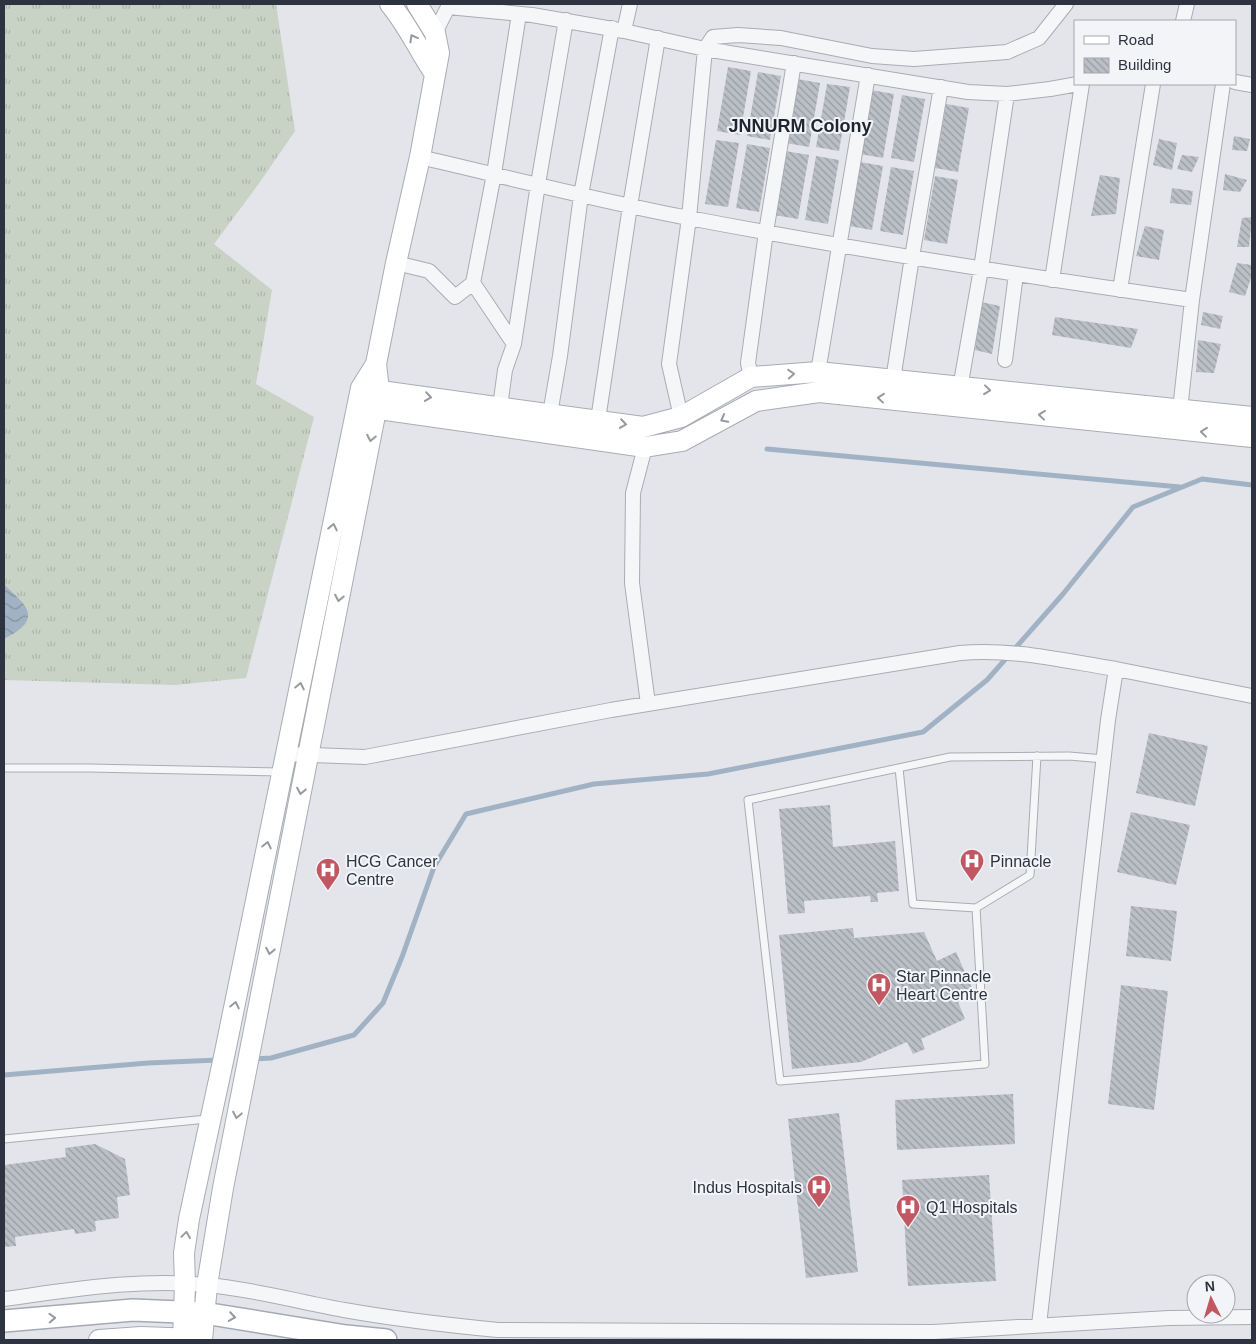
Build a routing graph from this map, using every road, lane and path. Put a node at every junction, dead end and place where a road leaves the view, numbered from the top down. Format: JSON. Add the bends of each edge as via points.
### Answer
{"nodes":[{"id":1,"x":390,"y":4,"type":"edge"},
{"id":2,"x":417,"y":4,"type":"edge"},
{"id":3,"x":630,"y":4,"type":"edge"},
{"id":4,"x":1066,"y":4,"type":"edge"},
{"id":5,"x":1187,"y":4,"type":"edge"},
{"id":6,"x":448,"y":6,"type":"edge"},
{"id":7,"x":519,"y":14,"type":"junction"},
{"id":8,"x":566,"y":20,"type":"junction"},
{"id":9,"x":1184,"y":20,"type":"edge"},
{"id":10,"x":618,"y":29,"type":"junction"},
{"id":11,"x":435,"y":33,"type":"junction"},
{"id":12,"x":658,"y":38,"type":"junction"},
{"id":13,"x":705,"y":48,"type":"junction"},
{"id":14,"x":794,"y":63,"type":"junction"},
{"id":15,"x":435,"y":74,"type":"junction"},
{"id":16,"x":868,"y":76,"type":"junction"},
{"id":17,"x":1236,"y":82,"type":"edge"},
{"id":18,"x":1074,"y":85,"type":"edge"},
{"id":19,"x":1082,"y":85,"type":"edge"},
{"id":20,"x":1153,"y":85,"type":"edge"},
{"id":21,"x":1223,"y":85,"type":"edge"},
{"id":22,"x":1252,"y":85,"type":"edge"},
{"id":23,"x":941,"y":88,"type":"junction"},
{"id":24,"x":1007,"y":94,"type":"junction"},
{"id":25,"x":420,"y":157,"type":"junction"},
{"id":26,"x":494,"y":174,"type":"junction"},
{"id":27,"x":538,"y":184,"type":"junction"},
{"id":28,"x":581,"y":195,"type":"junction"},
{"id":29,"x":630,"y":206,"type":"junction"},
{"id":30,"x":689,"y":218,"type":"junction"},
{"id":31,"x":766,"y":232,"type":"junction"},
{"id":32,"x":839,"y":244,"type":"junction"},
{"id":33,"x":912,"y":257,"type":"junction"},
{"id":34,"x":396,"y":264,"type":"junction"},
{"id":35,"x":981,"y":269,"type":"junction"},
{"id":36,"x":1016,"y":274,"type":"junction"},
{"id":37,"x":1052,"y":280,"type":"junction"},
{"id":38,"x":473,"y":283,"type":"junction"},
{"id":39,"x":1120,"y":290,"type":"junction"},
{"id":40,"x":1192,"y":300,"type":"junction"},
{"id":41,"x":514,"y":344,"type":"junction"},
{"id":42,"x":1005,"y":360,"type":"dead end"},
{"id":43,"x":818,"y":372,"type":"junction"},
{"id":44,"x":751,"y":377,"type":"junction"},
{"id":45,"x":893,"y":380,"type":"junction"},
{"id":46,"x":958,"y":397,"type":"junction"},
{"id":47,"x":369,"y":398,"type":"junction"},
{"id":48,"x":500,"y":407,"type":"junction"},
{"id":49,"x":1180,"y":410,"type":"junction"},
{"id":50,"x":550,"y":414,"type":"junction"},
{"id":51,"x":681,"y":417,"type":"junction"},
{"id":52,"x":1252,"y":418,"type":"edge"},
{"id":53,"x":598,"y":420,"type":"junction"},
{"id":54,"x":1252,"y":437,"type":"edge"},
{"id":55,"x":645,"y":447,"type":"junction"},
{"id":56,"x":1116,"y":669,"type":"junction"},
{"id":57,"x":1252,"y":696,"type":"edge"},
{"id":58,"x":648,"y":704,"type":"junction"},
{"id":59,"x":308,"y":756,"type":"junction"},
{"id":60,"x":1037,"y":756,"type":"junction"},
{"id":61,"x":1104,"y":760,"type":"junction"},
{"id":62,"x":284,"y":763,"type":"junction"},
{"id":63,"x":4,"y":768,"type":"edge"},
{"id":64,"x":899,"y":768,"type":"junction"},
{"id":65,"x":976,"y":908,"type":"junction"},
{"id":66,"x":211,"y":1119,"type":"junction"},
{"id":67,"x":4,"y":1139,"type":"edge"},
{"id":68,"x":185,"y":1284,"type":"junction"},
{"id":69,"x":207,"y":1285,"type":"junction"},
{"id":70,"x":4,"y":1299,"type":"edge"},
{"id":71,"x":194,"y":1312,"type":"junction"},
{"id":72,"x":1252,"y":1318,"type":"edge"},
{"id":73,"x":4,"y":1321,"type":"edge"},
{"id":74,"x":1039,"y":1325,"type":"junction"},
{"id":75,"x":99,"y":1340,"type":"edge"},
{"id":76,"x":193,"y":1340,"type":"edge"},
{"id":77,"x":206,"y":1340,"type":"edge"},
{"id":78,"x":386,"y":1340,"type":"edge"}],
"edges":[{"from":15,"to":1,"type":"street","one_way":true},
{"from":2,"to":11,"type":"street"},
{"from":3,"to":10,"type":"street"},
{"from":4,"to":13,"type":"street","via":[[1039,38],[1007,52],[914,59],[872,56],[781,38],[738,35],[713,38]]},
{"from":5,"to":9,"type":"street"},
{"from":6,"to":7,"type":"street"},
{"from":6,"to":11,"type":"street"},
{"from":7,"to":8,"type":"street"},
{"from":7,"to":26,"type":"street"},
{"from":8,"to":10,"type":"street"},
{"from":8,"to":27,"type":"street"},
{"from":10,"to":12,"type":"street"},
{"from":10,"to":28,"type":"street"},
{"from":11,"to":15,"type":"street","via":[[439,53]]},
{"from":12,"to":13,"type":"street"},
{"from":12,"to":29,"type":"street"},
{"from":13,"to":14,"type":"street"},
{"from":13,"to":30,"type":"street"},
{"from":14,"to":16,"type":"street"},
{"from":14,"to":31,"type":"street"},
{"from":15,"to":25,"type":"street"},
{"from":16,"to":23,"type":"street"},
{"from":16,"to":32,"type":"street"},
{"from":17,"to":22,"type":"street"},
{"from":18,"to":24,"type":"street"},
{"from":19,"to":37,"type":"street"},
{"from":20,"to":39,"type":"street"},
{"from":21,"to":40,"type":"street"},
{"from":23,"to":24,"type":"street"},
{"from":23,"to":33,"type":"street"},
{"from":24,"to":35,"type":"street"},
{"from":25,"to":26,"type":"street"},
{"from":25,"to":34,"type":"street"},
{"from":26,"to":27,"type":"street"},
{"from":26,"to":38,"type":"street"},
{"from":27,"to":28,"type":"street"},
{"from":27,"to":41,"type":"street"},
{"from":28,"to":29,"type":"street"},
{"from":28,"to":50,"type":"street"},
{"from":29,"to":30,"type":"street"},
{"from":29,"to":53,"type":"street"},
{"from":30,"to":31,"type":"street"},
{"from":30,"to":51,"type":"street","via":[[669,364]]},
{"from":31,"to":32,"type":"street"},
{"from":31,"to":44,"type":"street","via":[[748,363]]},
{"from":32,"to":33,"type":"street"},
{"from":32,"to":43,"type":"street"},
{"from":33,"to":35,"type":"street"},
{"from":33,"to":45,"type":"street"},
{"from":34,"to":38,"type":"street","via":[[429,271],[455,297]]},
{"from":34,"to":47,"type":"street"},
{"from":35,"to":36,"type":"street"},
{"from":35,"to":46,"type":"street"},
{"from":36,"to":37,"type":"street"},
{"from":36,"to":42,"type":"street"},
{"from":37,"to":39,"type":"street"},
{"from":38,"to":41,"type":"street"},
{"from":39,"to":40,"type":"street"},
{"from":40,"to":49,"type":"street"},
{"from":41,"to":48,"type":"street","via":[[504,370]]},
{"from":44,"to":43,"type":"street","one_way":true},
{"from":43,"to":45,"type":"street"},
{"from":44,"to":51,"type":"street"},
{"from":45,"to":46,"type":"street"},
{"from":46,"to":49,"type":"street","one_way":true},
{"from":54,"to":46,"type":"street","one_way":true},
{"from":46,"to":55,"type":"street","one_way":true,"via":[[819,392],[756,401],[682,441]]},
{"from":47,"to":48,"type":"street","one_way":true},
{"from":47,"to":55,"type":"street"},
{"from":47,"to":59,"type":"street","one_way":true},
{"from":62,"to":47,"type":"street","one_way":true},
{"from":48,"to":50,"type":"street"},
{"from":49,"to":52,"type":"street"},
{"from":50,"to":53,"type":"street"},
{"from":53,"to":51,"type":"street","one_way":true,"via":[[643,426]]},
{"from":55,"to":58,"type":"street","via":[[633,493],[632,583]]},
{"from":56,"to":57,"type":"street"},
{"from":56,"to":58,"type":"street","via":[[984,651]]},
{"from":56,"to":61,"type":"street"},
{"from":58,"to":59,"type":"street","via":[[365,757]]},
{"from":59,"to":62,"type":"street"},
{"from":59,"to":69,"type":"street","one_way":true},
{"from":60,"to":61,"type":"lane"},
{"from":60,"to":64,"type":"lane","via":[[950,757]]},
{"from":60,"to":65,"type":"lane","via":[[1030,875]]},
{"from":61,"to":74,"type":"street"},
{"from":62,"to":63,"type":"lane"},
{"from":66,"to":62,"type":"street","one_way":true},
{"from":64,"to":65,"type":"lane","via":[[913,904]]},
{"from":64,"to":65,"type":"lane","via":[[748,800],[780,1081],[985,1064]]},
{"from":66,"to":67,"type":"lane"},
{"from":68,"to":66,"type":"street","one_way":true,"via":[[184,1253],[189,1219]]},
{"from":68,"to":69,"type":"street"},
{"from":68,"to":70,"type":"street","via":[[140,1283]]},
{"from":68,"to":71,"type":"street"},
{"from":69,"to":71,"type":"street"},
{"from":69,"to":74,"type":"street","via":[[430,1324],[498,1330],[933,1332]]},
{"from":73,"to":71,"type":"main road","one_way":true,"via":[[133,1310]]},
{"from":71,"to":76,"type":"street"},
{"from":71,"to":78,"type":"main road","one_way":true},
{"from":72,"to":74,"type":"street","via":[[1169,1318]]},
{"from":75,"to":76,"type":"street","via":[[141,1337]]},
{"from":76,"to":77,"type":"street"}]}
